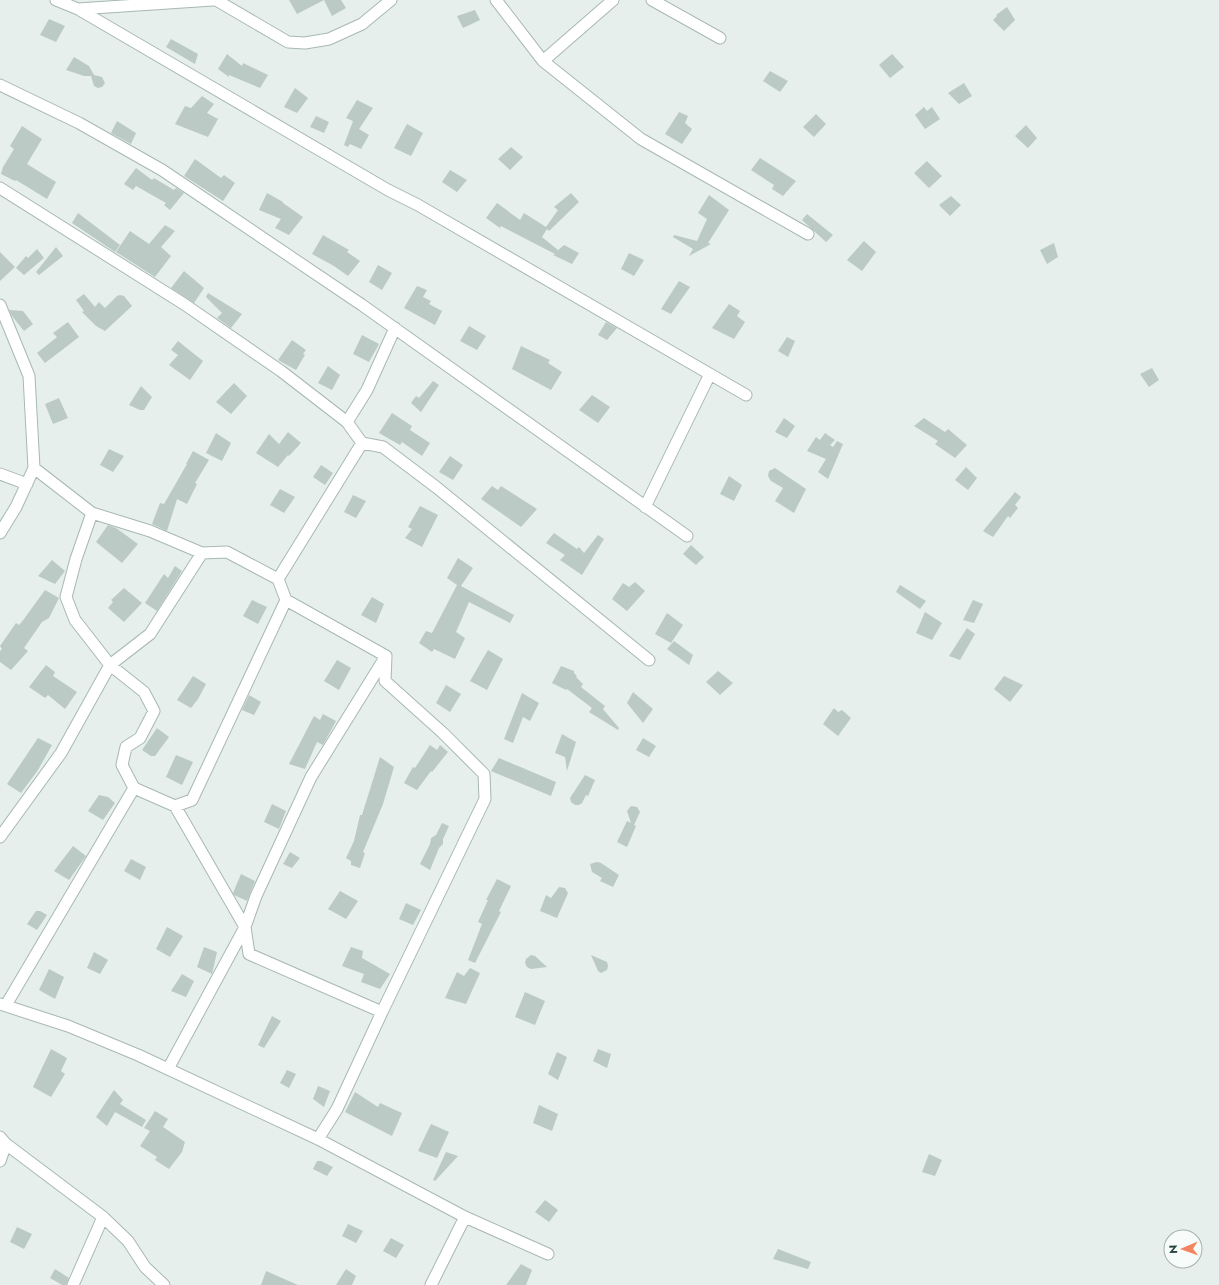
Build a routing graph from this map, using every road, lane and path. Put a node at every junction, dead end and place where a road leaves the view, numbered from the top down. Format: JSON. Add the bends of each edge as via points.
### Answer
{"nodes":[{"id":1,"x":56,"y":0,"type":"edge"},
{"id":2,"x":214,"y":0,"type":"edge"},
{"id":3,"x":391,"y":0,"type":"edge"},
{"id":4,"x":496,"y":0,"type":"edge"},
{"id":5,"x":613,"y":0,"type":"edge"},
{"id":6,"x":652,"y":0,"type":"edge"},
{"id":7,"x":78,"y":9,"type":"junction"},
{"id":8,"x":720,"y":38,"type":"dead end"},
{"id":9,"x":543,"y":61,"type":"junction"},
{"id":10,"x":0,"y":84,"type":"edge"},
{"id":11,"x":0,"y":188,"type":"edge"},
{"id":12,"x":808,"y":234,"type":"dead end"},
{"id":13,"x":0,"y":305,"type":"edge"},
{"id":14,"x":395,"y":328,"type":"junction"},
{"id":15,"x":710,"y":374,"type":"junction"},
{"id":16,"x":746,"y":395,"type":"dead end"},
{"id":17,"x":347,"y":422,"type":"junction"},
{"id":18,"x":362,"y":443,"type":"junction"},
{"id":19,"x":34,"y":468,"type":"junction"},
{"id":20,"x":0,"y":474,"type":"edge"},
{"id":21,"x":27,"y":484,"type":"junction"},
{"id":22,"x":645,"y":507,"type":"junction"},
{"id":23,"x":92,"y":513,"type":"junction"},
{"id":24,"x":0,"y":533,"type":"edge"},
{"id":25,"x":687,"y":536,"type":"dead end"},
{"id":26,"x":202,"y":552,"type":"junction"},
{"id":27,"x":278,"y":579,"type":"junction"},
{"id":28,"x":286,"y":600,"type":"junction"},
{"id":29,"x":386,"y":656,"type":"junction"},
{"id":30,"x":649,"y":660,"type":"dead end"},
{"id":31,"x":110,"y":665,"type":"junction"},
{"id":32,"x":134,"y":788,"type":"junction"},
{"id":33,"x":175,"y":806,"type":"junction"},
{"id":34,"x":0,"y":837,"type":"edge"},
{"id":35,"x":245,"y":927,"type":"junction"},
{"id":36,"x":3,"y":1005,"type":"edge"},
{"id":37,"x":382,"y":1012,"type":"junction"},
{"id":38,"x":168,"y":1069,"type":"junction"},
{"id":39,"x":318,"y":1139,"type":"junction"},
{"id":40,"x":3,"y":1141,"type":"edge"},
{"id":41,"x":0,"y":1161,"type":"edge"},
{"id":42,"x":103,"y":1217,"type":"junction"},
{"id":43,"x":465,"y":1217,"type":"junction"},
{"id":44,"x":548,"y":1254,"type":"dead end"},
{"id":45,"x":73,"y":1285,"type":"edge"},
{"id":46,"x":164,"y":1285,"type":"edge"},
{"id":47,"x":431,"y":1285,"type":"edge"}],
"edges":[{"from":1,"to":7,"type":"street"},
{"from":2,"to":3,"type":"street","via":[[288,42],[305,43],[329,39],[362,24]]},
{"from":2,"to":7,"type":"street"},
{"from":4,"to":9,"type":"street"},
{"from":5,"to":9,"type":"street"},
{"from":6,"to":8,"type":"street"},
{"from":7,"to":15,"type":"street"},
{"from":9,"to":12,"type":"street","via":[[641,139]]},
{"from":10,"to":14,"type":"street","via":[[79,123],[162,170]]},
{"from":11,"to":17,"type":"street","via":[[184,304],[281,371]]},
{"from":13,"to":19,"type":"street","via":[[29,376]]},
{"from":14,"to":17,"type":"street","via":[[367,390]]},
{"from":14,"to":22,"type":"street"},
{"from":15,"to":16,"type":"street"},
{"from":15,"to":22,"type":"street"},
{"from":17,"to":18,"type":"street"},
{"from":18,"to":27,"type":"street"},
{"from":18,"to":30,"type":"street","via":[[383,447],[425,478]]},
{"from":19,"to":21,"type":"street"},
{"from":19,"to":23,"type":"street"},
{"from":20,"to":21,"type":"street"},
{"from":21,"to":24,"type":"street"},
{"from":22,"to":25,"type":"street"},
{"from":23,"to":26,"type":"street"},
{"from":23,"to":31,"type":"street","via":[[66,598],[75,620]]},
{"from":26,"to":27,"type":"street","via":[[227,552]]},
{"from":26,"to":31,"type":"street","via":[[150,634]]},
{"from":27,"to":28,"type":"street"},
{"from":28,"to":29,"type":"street"},
{"from":28,"to":33,"type":"street","via":[[192,800]]},
{"from":29,"to":35,"type":"street","via":[[311,776],[256,896]]},
{"from":29,"to":37,"type":"street","via":[[385,681],[484,774],[485,799]]},
{"from":31,"to":32,"type":"street","via":[[144,692],[154,711],[140,738],[126,747],[122,765]]},
{"from":31,"to":34,"type":"street","via":[[61,753]]},
{"from":32,"to":33,"type":"street"},
{"from":32,"to":36,"type":"street"},
{"from":33,"to":35,"type":"street"},
{"from":35,"to":37,"type":"street","via":[[249,954]]},
{"from":35,"to":38,"type":"street"},
{"from":36,"to":38,"type":"street","via":[[68,1026]]},
{"from":37,"to":39,"type":"street","via":[[337,1109]]},
{"from":38,"to":39,"type":"street"},
{"from":39,"to":43,"type":"street"},
{"from":40,"to":41,"type":"street"},
{"from":40,"to":42,"type":"street"},
{"from":42,"to":45,"type":"street"},
{"from":42,"to":46,"type":"street","via":[[128,1242],[145,1267]]},
{"from":43,"to":44,"type":"street"},
{"from":43,"to":47,"type":"street"}]}
